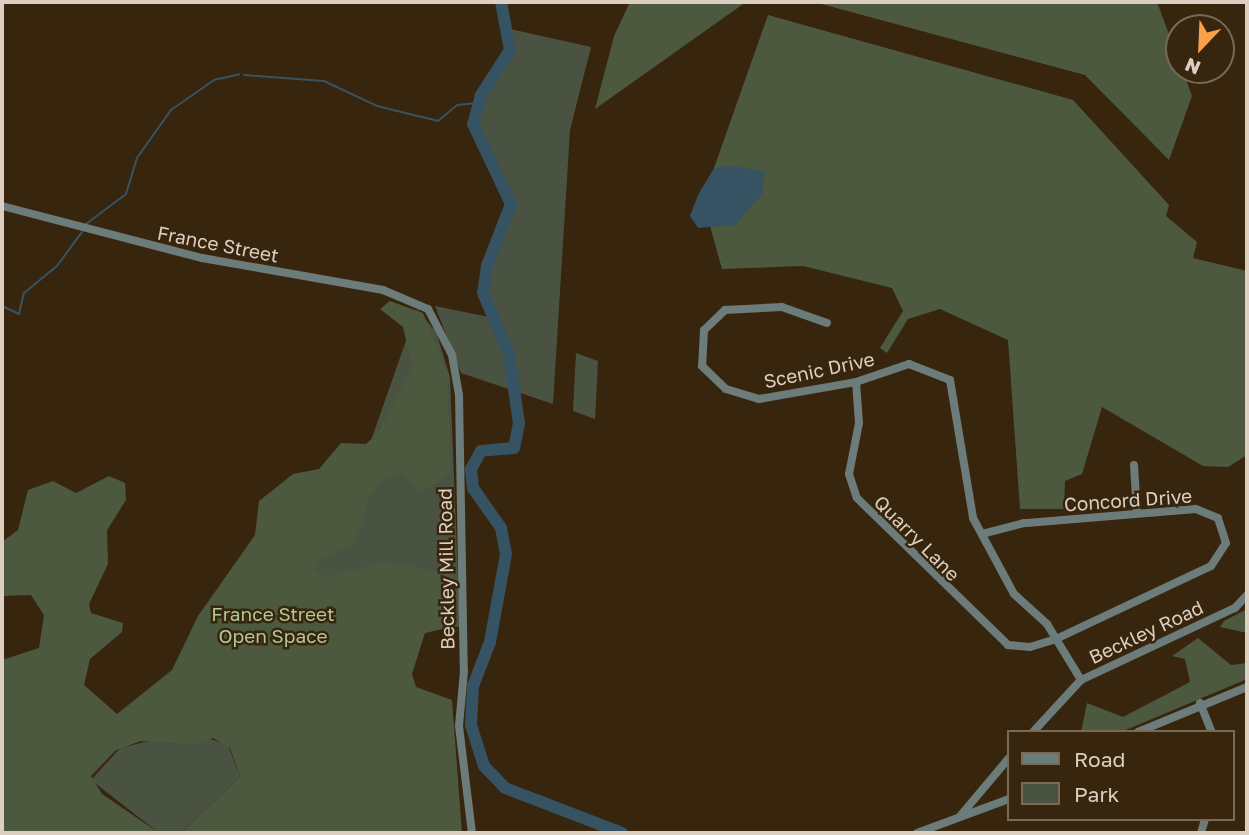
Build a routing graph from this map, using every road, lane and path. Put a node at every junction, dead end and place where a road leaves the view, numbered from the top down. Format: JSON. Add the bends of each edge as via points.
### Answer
{"nodes":[{"id":1,"x":2,"y":206,"type":"edge"},
{"id":2,"x":428,"y":309,"type":"joint"},
{"id":3,"x":827,"y":323,"type":"dead end"},
{"id":4,"x":856,"y":382,"type":"junction"},
{"id":5,"x":1134,"y":465,"type":"dead end"},
{"id":6,"x":1137,"y":513,"type":"junction"},
{"id":7,"x":982,"y":534,"type":"junction"},
{"id":8,"x":1247,"y":595,"type":"edge"},
{"id":9,"x":1056,"y":639,"type":"junction"},
{"id":10,"x":1081,"y":680,"type":"junction"},
{"id":11,"x":1247,"y":687,"type":"edge"},
{"id":12,"x":1200,"y":703,"type":"junction"},
{"id":13,"x":1035,"y":730,"type":"edge"},
{"id":14,"x":1142,"y":730,"type":"edge"},
{"id":15,"x":1211,"y":730,"type":"edge"},
{"id":16,"x":1007,"y":760,"type":"edge"},
{"id":17,"x":1007,"y":800,"type":"edge"},
{"id":18,"x":961,"y":815,"type":"junction"},
{"id":19,"x":472,"y":833,"type":"edge"},
{"id":20,"x":916,"y":833,"type":"edge"}],
"edges":[{"from":1,"to":2,"type":"street","name":"France Street","via":[[202,258],[383,290]]},
{"from":2,"to":19,"type":"street","name":"Beckley Mill Road","via":[[452,355],[459,395],[464,671],[458,726]]},
{"from":3,"to":4,"type":"street","name":"Scenic Drive","via":[[782,307],[725,310],[704,330],[702,366],[712,380],[744,397]]},
{"from":4,"to":7,"type":"street","name":"Scenic Drive","via":[[909,364],[950,380],[954,427],[968,463],[971,510]]},
{"from":4,"to":9,"type":"street","name":"Quarry Lane","via":[[859,423],[849,474],[857,498],[998,639],[1030,647]]},
{"from":5,"to":6,"type":"street"},
{"from":6,"to":7,"type":"street","name":"Concord Drive","via":[[1024,523]]},
{"from":6,"to":9,"type":"street","name":"Concord Drive","via":[[1208,513],[1222,523],[1224,552],[1211,566]]},
{"from":7,"to":9,"type":"street","name":"Scenic Drive","via":[[1014,594]]},
{"from":8,"to":10,"type":"street","name":"Beckley Road","via":[[1235,608]]},
{"from":9,"to":10,"type":"street","name":"Scenic Drive"},
{"from":10,"to":13,"type":"street","name":"Beckley Road"},
{"from":11,"to":12,"type":"street"},
{"from":12,"to":14,"type":"street"},
{"from":12,"to":15,"type":"street"},
{"from":16,"to":18,"type":"street"},
{"from":17,"to":18,"type":"street"},
{"from":18,"to":20,"type":"street"}]}
